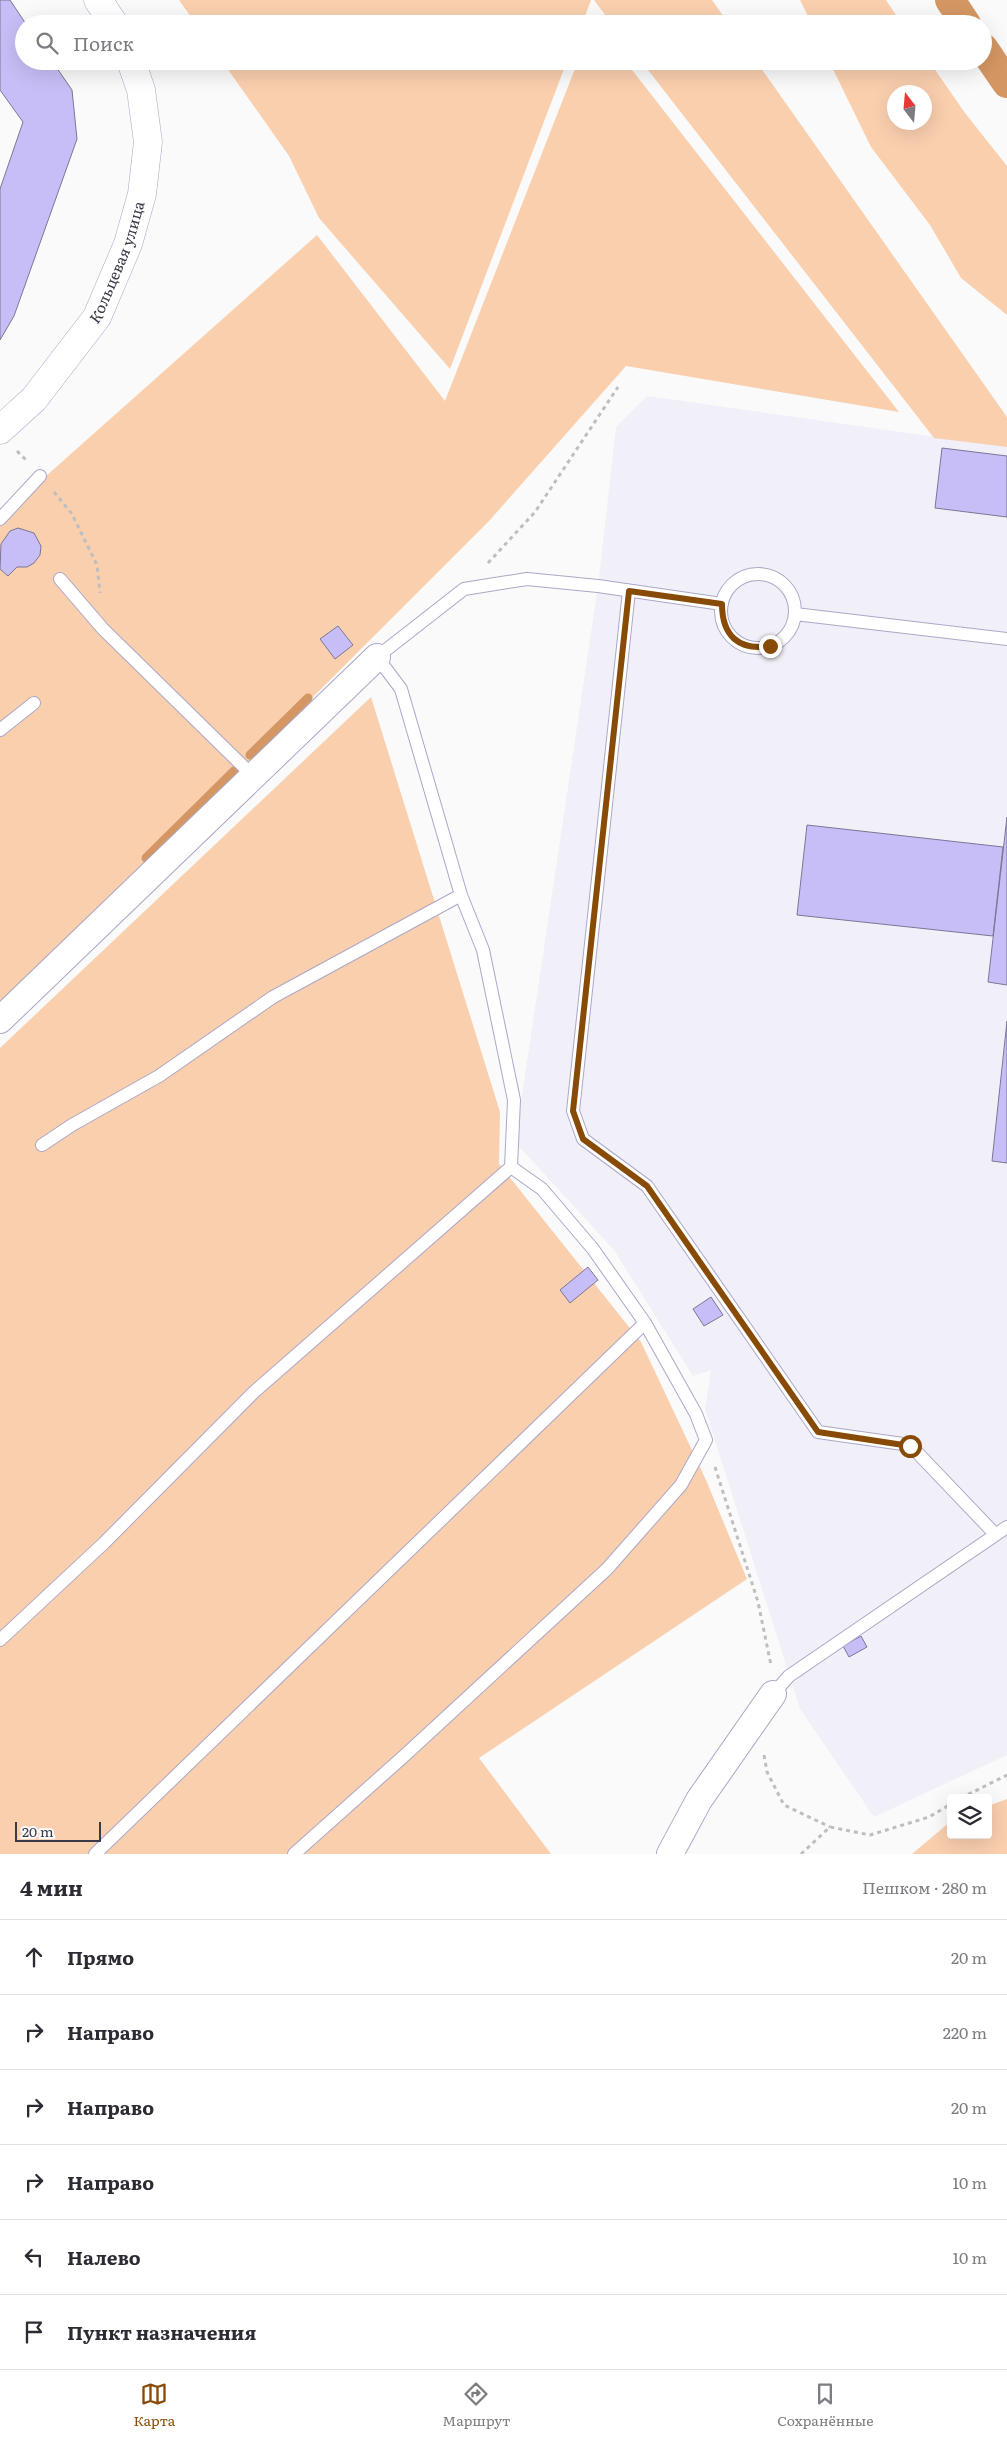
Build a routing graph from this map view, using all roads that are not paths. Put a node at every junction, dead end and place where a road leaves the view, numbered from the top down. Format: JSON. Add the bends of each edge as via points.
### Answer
{"nodes":[{"id":1,"x":98,"y":0,"type":"edge"},
{"id":2,"x":108,"y":15,"type":"edge"},
{"id":3,"x":134,"y":70,"type":"edge"},
{"id":4,"x":7,"y":438,"type":"edge"},
{"id":5,"x":40,"y":476,"type":"road end"},
{"id":6,"x":0,"y":519,"type":"edge"},
{"id":7,"x":60,"y":579,"type":"dead end"},
{"id":8,"x":629,"y":591,"type":"junction"},
{"id":9,"x":722,"y":604,"type":"junction"},
{"id":10,"x":795,"y":614,"type":"junction"},
{"id":11,"x":1007,"y":640,"type":"edge"},
{"id":12,"x":377,"y":657,"type":"junction"},
{"id":13,"x":34,"y":703,"type":"dead end"},
{"id":14,"x":0,"y":730,"type":"edge"},
{"id":15,"x":252,"y":775,"type":"junction"},
{"id":16,"x":461,"y":895,"type":"junction"},
{"id":17,"x":0,"y":1020,"type":"edge"},
{"id":18,"x":42,"y":1145,"type":"dead end"},
{"id":19,"x":511,"y":1168,"type":"junction"},
{"id":20,"x":645,"y":1323,"type":"junction"},
{"id":21,"x":1007,"y":1527,"type":"edge"},
{"id":22,"x":995,"y":1534,"type":"junction"},
{"id":23,"x":0,"y":1640,"type":"edge"},
{"id":24,"x":773,"y":1694,"type":"joint"},
{"id":25,"x":95,"y":1854,"type":"edge"},
{"id":26,"x":294,"y":1854,"type":"edge"},
{"id":27,"x":670,"y":1854,"type":"edge"}],
"edges":[{"from":1,"to":2,"type":"street"},
{"from":3,"to":4,"type":"street","name":"Кольцевая улица","via":[[141,90],[148,142],[142,194],[128,244],[97,317]]},
{"from":5,"to":6,"type":"lane"},
{"from":7,"to":15,"type":"lane","via":[[103,629]]},
{"from":8,"to":9,"type":"lane"},
{"from":8,"to":12,"type":"lane","via":[[528,579],[464,590]]},
{"from":8,"to":22,"type":"lane","via":[[573,1111],[583,1139],[647,1186],[818,1432],[910,1446]]},
{"from":9,"to":10,"type":"lane","via":[[733,584],[756,574],[769,576],[789,591]]},
{"from":9,"to":10,"type":"lane","via":[[726,629],[734,640],[756,648],[782,640],[791,629]]},
{"from":10,"to":11,"type":"lane"},
{"from":12,"to":15,"type":"street"},
{"from":12,"to":16,"type":"lane","via":[[401,690]]},
{"from":13,"to":14,"type":"lane"},
{"from":15,"to":17,"type":"street"},
{"from":16,"to":18,"type":"lane","via":[[273,997],[159,1076]]},
{"from":16,"to":19,"type":"lane","via":[[483,950],[514,1100]]},
{"from":19,"to":20,"type":"lane","via":[[542,1189],[593,1249]]},
{"from":19,"to":23,"type":"lane","via":[[254,1392],[104,1543]]},
{"from":20,"to":25,"type":"lane"},
{"from":20,"to":26,"type":"lane","via":[[696,1414],[706,1440],[681,1485],[607,1569]]},
{"from":21,"to":22,"type":"lane"},
{"from":22,"to":24,"type":"lane","via":[[789,1676]]},
{"from":24,"to":27,"type":"street","via":[[699,1800]]}]}
